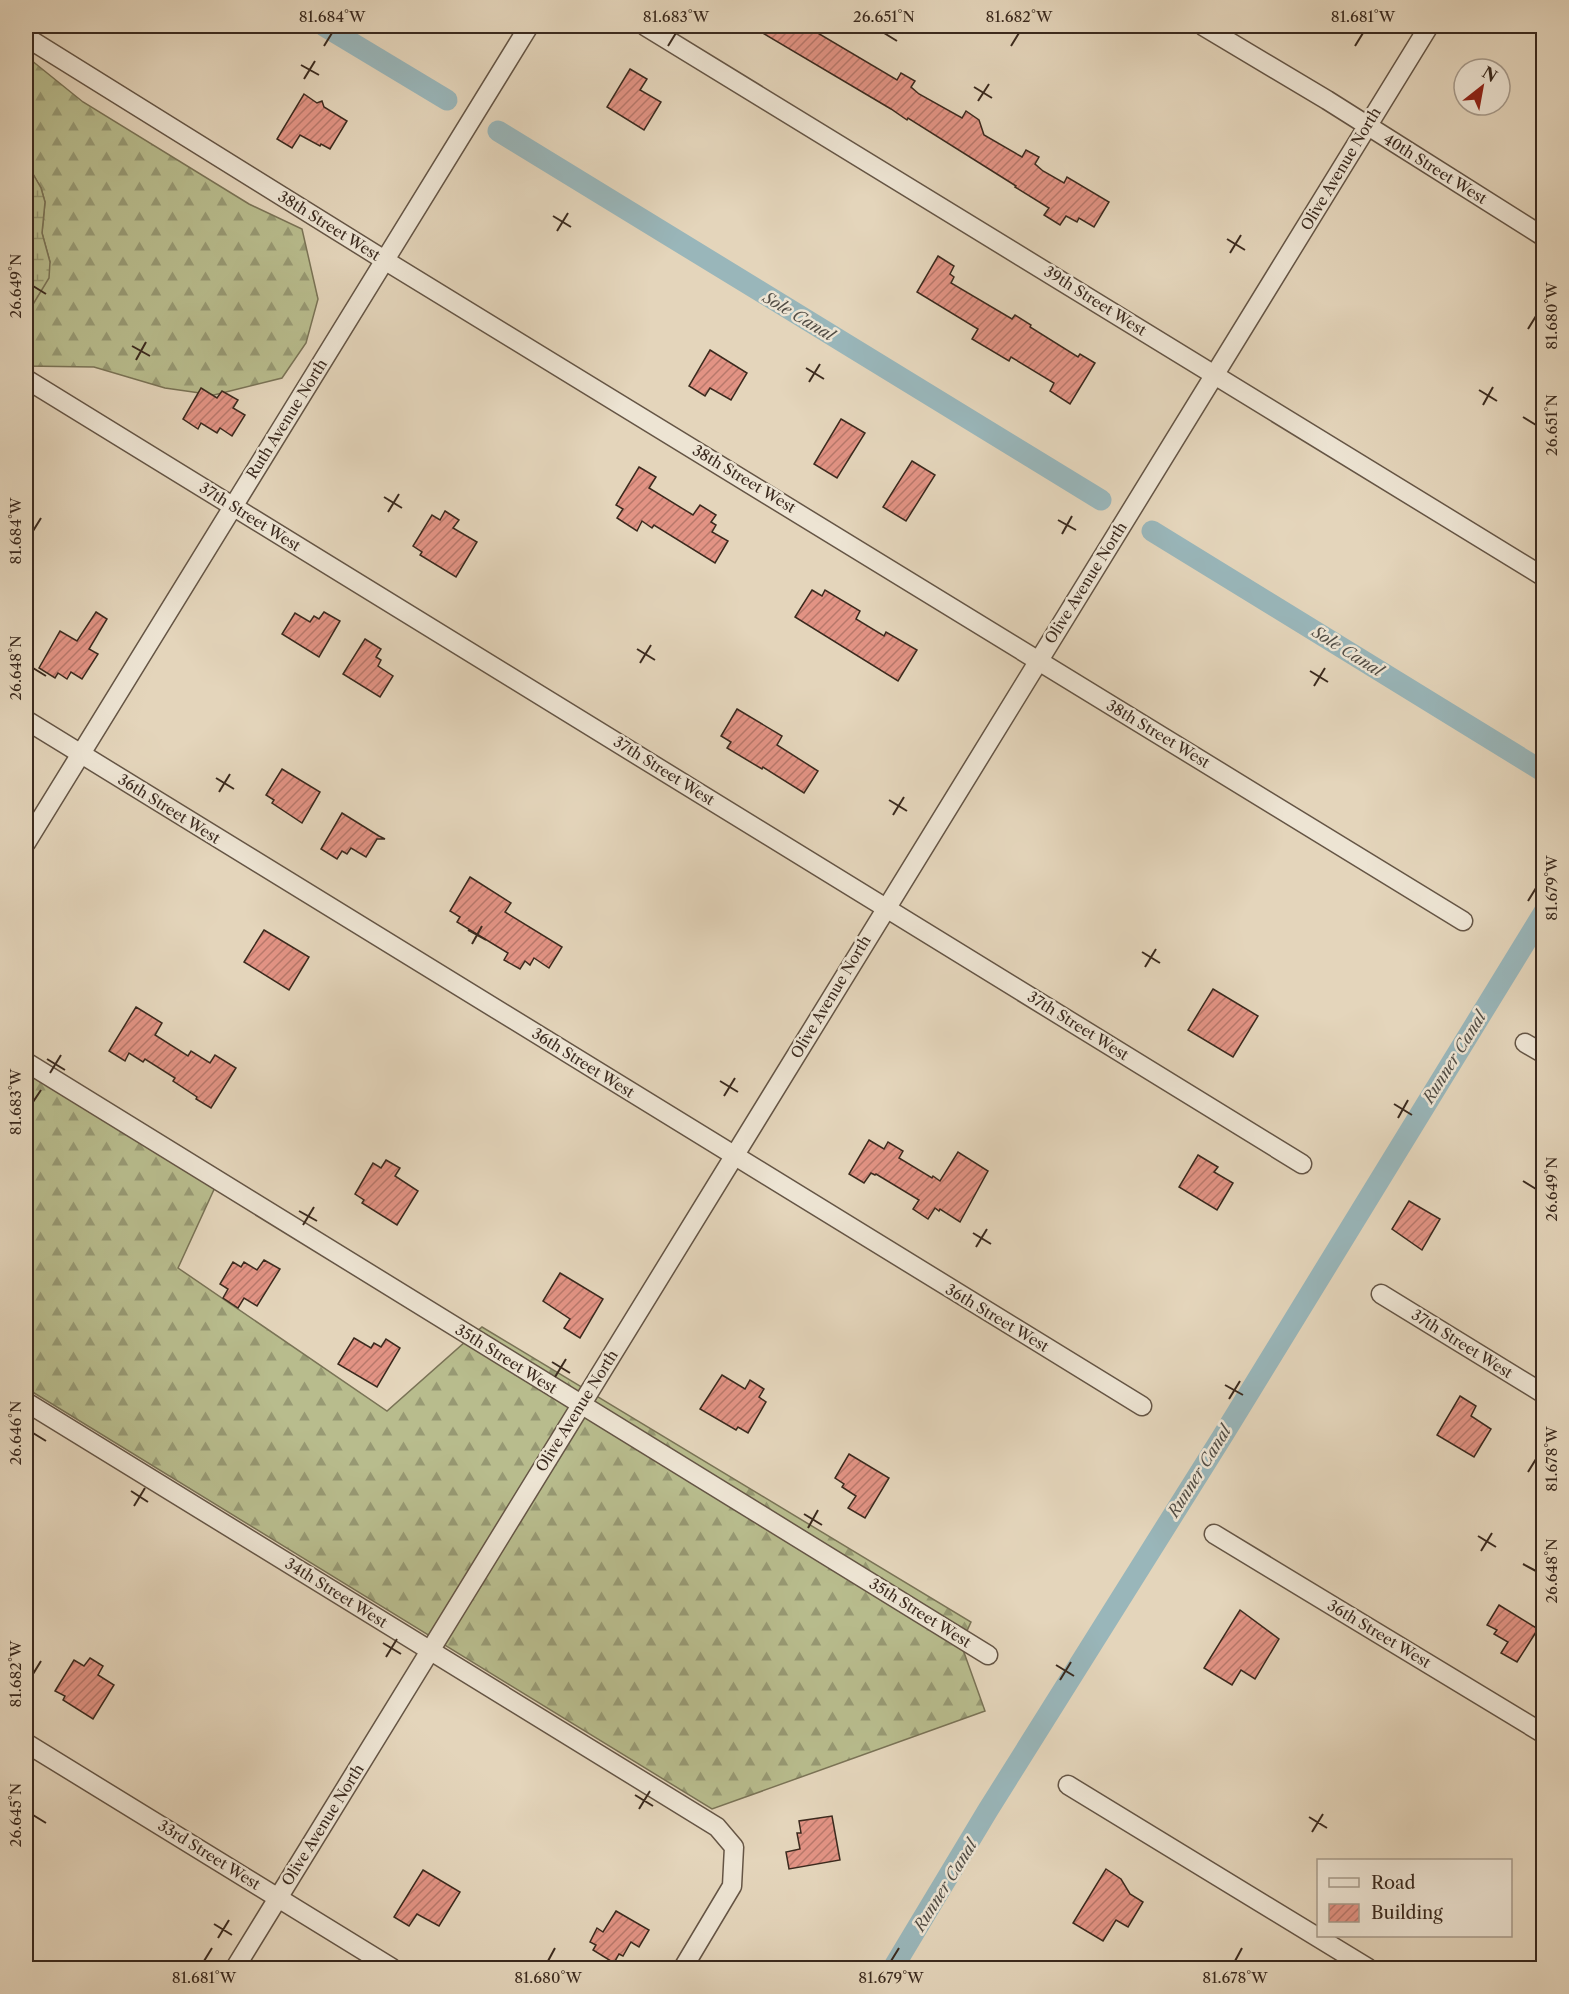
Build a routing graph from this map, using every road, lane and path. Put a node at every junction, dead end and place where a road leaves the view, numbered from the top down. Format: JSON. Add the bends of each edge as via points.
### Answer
{"nodes":[{"id":1,"x":530,"y":26,"type":"edge"},
{"id":2,"x":645,"y":26,"type":"edge"},
{"id":3,"x":1203,"y":26,"type":"edge"},
{"id":4,"x":1429,"y":26,"type":"edge"},
{"id":5,"x":26,"y":37,"type":"edge"},
{"id":6,"x":1367,"y":126,"type":"junction"},
{"id":7,"x":1544,"y":237,"type":"edge"},
{"id":8,"x":386,"y":261,"type":"junction"},
{"id":9,"x":1214,"y":374,"type":"junction"},
{"id":10,"x":26,"y":380,"type":"edge"},
{"id":11,"x":233,"y":508,"type":"junction"},
{"id":12,"x":1544,"y":577,"type":"edge"},
{"id":13,"x":1039,"y":659,"type":"junction"},
{"id":14,"x":26,"y":720,"type":"edge"},
{"id":15,"x":80,"y":754,"type":"junction"},
{"id":16,"x":26,"y":843,"type":"edge"},
{"id":17,"x":886,"y":908,"type":"junction"},
{"id":18,"x":1463,"y":921,"type":"dead end"},
{"id":19,"x":1525,"y":1043,"type":"dead end"},
{"id":20,"x":1544,"y":1054,"type":"edge"},
{"id":21,"x":26,"y":1062,"type":"edge"},
{"id":22,"x":734,"y":1157,"type":"junction"},
{"id":23,"x":1302,"y":1164,"type":"dead end"},
{"id":24,"x":1381,"y":1294,"type":"dead end"},
{"id":25,"x":1544,"y":1394,"type":"edge"},
{"id":26,"x":26,"y":1402,"type":"edge"},
{"id":27,"x":581,"y":1404,"type":"junction"},
{"id":28,"x":1142,"y":1406,"type":"dead end"},
{"id":29,"x":1214,"y":1534,"type":"dead end"},
{"id":30,"x":430,"y":1650,"type":"junction"},
{"id":31,"x":988,"y":1654,"type":"dead end"},
{"id":32,"x":1544,"y":1734,"type":"edge"},
{"id":33,"x":26,"y":1743,"type":"edge"},
{"id":34,"x":1068,"y":1785,"type":"dead end"},
{"id":35,"x":278,"y":1898,"type":"junction"},
{"id":36,"x":1317,"y":1937,"type":"edge"},
{"id":37,"x":1317,"y":1937,"type":"edge"},
{"id":38,"x":235,"y":1968,"type":"edge"},
{"id":39,"x":392,"y":1968,"type":"edge"},
{"id":40,"x":683,"y":1968,"type":"edge"},
{"id":41,"x":1368,"y":1968,"type":"edge"}],
"edges":[{"from":1,"to":8,"type":"street","name":"Ruth Avenue North"},
{"from":2,"to":9,"type":"street","name":"39th Street West"},
{"from":3,"to":6,"type":"street","name":"40th Street West"},
{"from":4,"to":6,"type":"street","name":"Olive Avenue North"},
{"from":5,"to":8,"type":"street","name":"38th Street West"},
{"from":6,"to":7,"type":"street","name":"40th Street West"},
{"from":6,"to":9,"type":"street","name":"Olive Avenue North"},
{"from":8,"to":11,"type":"street","name":"Ruth Avenue North"},
{"from":8,"to":13,"type":"street","name":"38th Street West"},
{"from":9,"to":12,"type":"street","name":"39th Street West"},
{"from":9,"to":13,"type":"street","name":"Olive Avenue North"},
{"from":10,"to":11,"type":"street","name":"37th Street West"},
{"from":11,"to":15,"type":"street","name":"Ruth Avenue North"},
{"from":11,"to":17,"type":"street","name":"37th Street West"},
{"from":13,"to":17,"type":"street","name":"Olive Avenue North"},
{"from":13,"to":18,"type":"street","name":"38th Street West"},
{"from":14,"to":15,"type":"street","name":"36th Street West"},
{"from":15,"to":16,"type":"street","name":"Ruth Avenue North"},
{"from":15,"to":22,"type":"street","name":"36th Street West"},
{"from":17,"to":22,"type":"street","name":"Olive Avenue North"},
{"from":17,"to":23,"type":"street","name":"37th Street West"},
{"from":19,"to":20,"type":"street"},
{"from":21,"to":27,"type":"street","name":"35th Street West"},
{"from":22,"to":27,"type":"street","name":"Olive Avenue North"},
{"from":22,"to":28,"type":"street","name":"36th Street West"},
{"from":24,"to":25,"type":"street","name":"37th Street West"},
{"from":26,"to":30,"type":"street","name":"34th Street West"},
{"from":27,"to":30,"type":"street","name":"Olive Avenue North"},
{"from":27,"to":31,"type":"street","name":"35th Street West"},
{"from":29,"to":32,"type":"street","name":"36th Street West"},
{"from":30,"to":35,"type":"street","name":"Olive Avenue North"},
{"from":30,"to":40,"type":"street","name":"34th Street West","via":[[717,1827],[734,1847],[732,1886]]},
{"from":33,"to":35,"type":"street","name":"33rd Street West"},
{"from":34,"to":37,"type":"street"},
{"from":35,"to":38,"type":"street","name":"Olive Avenue North"},
{"from":35,"to":39,"type":"street","name":"33rd Street West"},
{"from":36,"to":41,"type":"street"}]}
